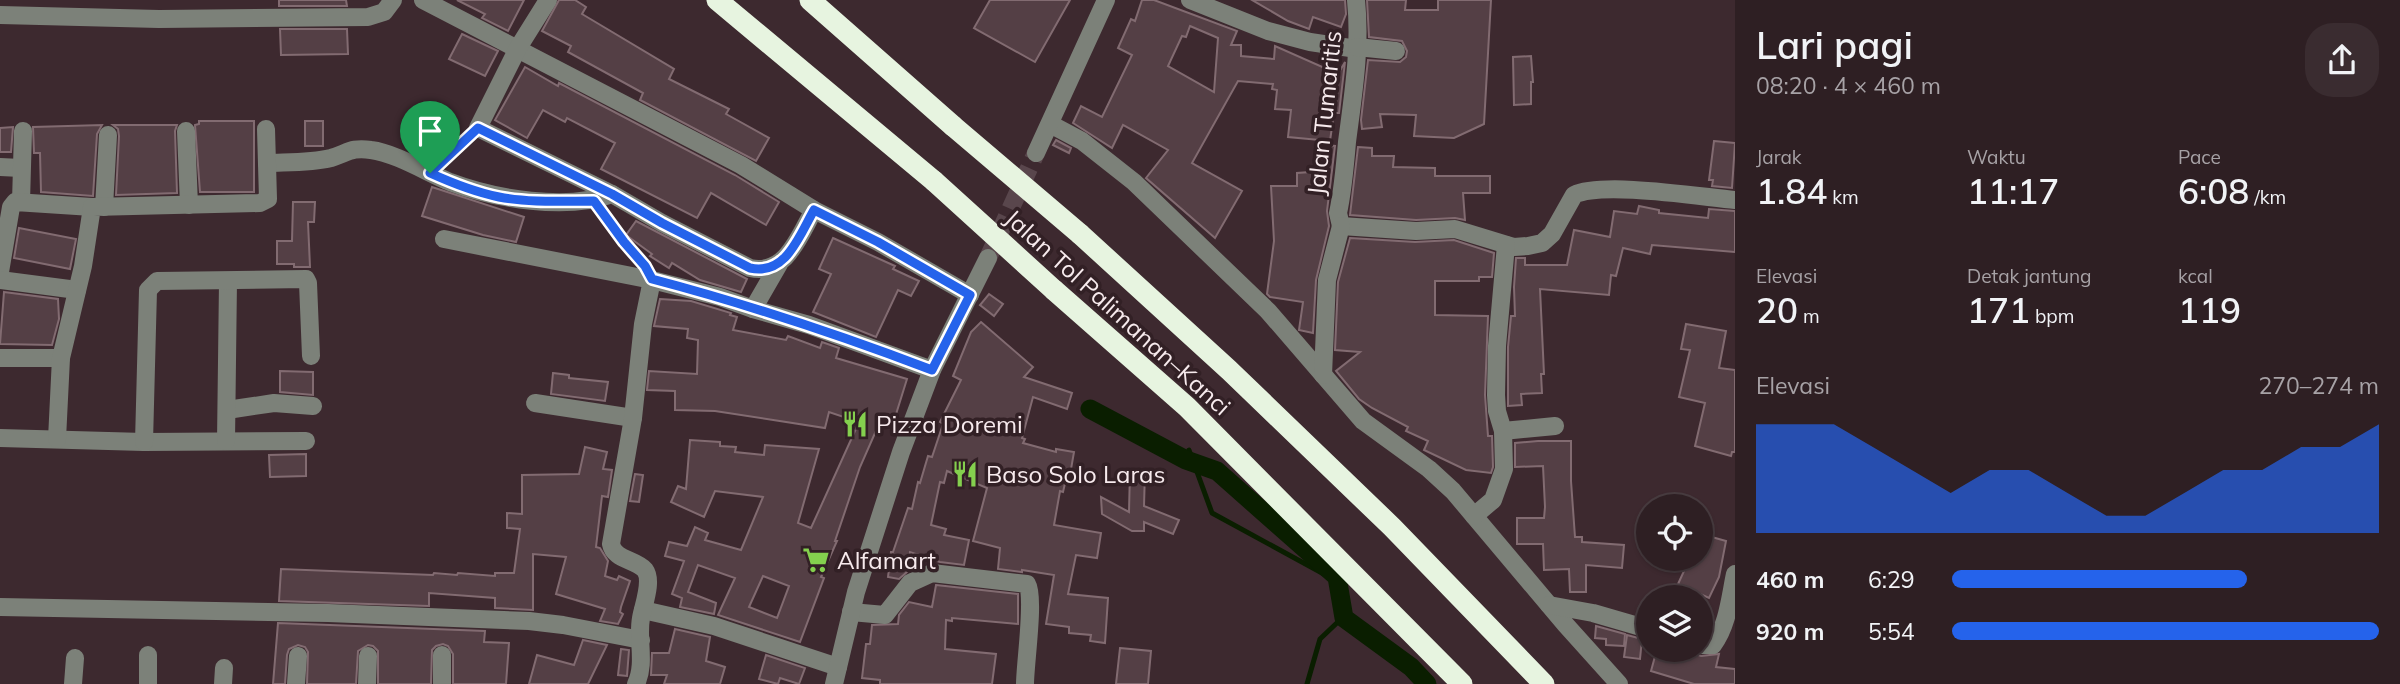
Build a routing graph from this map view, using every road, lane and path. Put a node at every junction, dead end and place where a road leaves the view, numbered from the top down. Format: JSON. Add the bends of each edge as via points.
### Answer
{"nodes":[{"id":1,"x":160,"y":0,"type":"edge"},
{"id":2,"x":393,"y":0,"type":"edge"},
{"id":3,"x":423,"y":0,"type":"edge"},
{"id":4,"x":548,"y":0,"type":"edge"},
{"id":5,"x":718,"y":0,"type":"edge"},
{"id":6,"x":810,"y":0,"type":"edge"},
{"id":7,"x":1106,"y":0,"type":"edge"},
{"id":8,"x":1190,"y":0,"type":"edge"},
{"id":9,"x":1356,"y":0,"type":"edge"},
{"id":10,"x":0,"y":15,"type":"edge"},
{"id":11,"x":159,"y":19,"type":"junction"},
{"id":12,"x":518,"y":48,"type":"junction"},
{"id":13,"x":1357,"y":48,"type":"junction"},
{"id":14,"x":1396,"y":51,"type":"dead end"},
{"id":15,"x":1050,"y":124,"type":"junction"},
{"id":16,"x":478,"y":128,"type":"junction"},
{"id":17,"x":266,"y":130,"type":"dead end"},
{"id":18,"x":23,"y":131,"type":"dead end"},
{"id":19,"x":186,"y":131,"type":"dead end"},
{"id":20,"x":108,"y":135,"type":"dead end"},
{"id":21,"x":1036,"y":153,"type":"tunnel mouth"},
{"id":22,"x":267,"y":163,"type":"junction"},
{"id":23,"x":0,"y":167,"type":"edge"},
{"id":24,"x":22,"y":168,"type":"junction"},
{"id":25,"x":430,"y":173,"type":"junction"},
{"id":26,"x":612,"y":194,"type":"junction"},
{"id":27,"x":1735,"y":200,"type":"edge"},
{"id":28,"x":594,"y":201,"type":"junction"},
{"id":29,"x":22,"y":202,"type":"junction"},
{"id":30,"x":189,"y":205,"type":"junction"},
{"id":31,"x":98,"y":207,"type":"junction"},
{"id":32,"x":814,"y":210,"type":"junction"},
{"id":33,"x":1341,"y":226,"type":"junction"},
{"id":34,"x":444,"y":239,"type":"dead end"},
{"id":35,"x":1506,"y":245,"type":"junction"},
{"id":36,"x":988,"y":258,"type":"tunnel mouth"},
{"id":37,"x":779,"y":263,"type":"junction"},
{"id":38,"x":0,"y":272,"type":"edge"},
{"id":39,"x":652,"y":279,"type":"junction"},
{"id":40,"x":0,"y":280,"type":"edge"},
{"id":41,"x":228,"y":281,"type":"junction"},
{"id":42,"x":77,"y":290,"type":"junction"},
{"id":43,"x":970,"y":295,"type":"junction"},
{"id":44,"x":753,"y":309,"type":"junction"},
{"id":45,"x":311,"y":356,"type":"dead end"},
{"id":46,"x":0,"y":358,"type":"edge"},
{"id":47,"x":61,"y":358,"type":"junction"},
{"id":48,"x":932,"y":370,"type":"junction"},
{"id":49,"x":1322,"y":375,"type":"junction"},
{"id":50,"x":535,"y":403,"type":"dead end"},
{"id":51,"x":313,"y":406,"type":"dead end"},
{"id":52,"x":227,"y":410,"type":"junction"},
{"id":53,"x":633,"y":418,"type":"junction"},
{"id":54,"x":1555,"y":426,"type":"dead end"},
{"id":55,"x":1503,"y":431,"type":"junction"},
{"id":56,"x":0,"y":438,"type":"edge"},
{"id":57,"x":57,"y":439,"type":"junction"},
{"id":58,"x":226,"y":441,"type":"junction"},
{"id":59,"x":306,"y":441,"type":"dead end"},
{"id":60,"x":144,"y":442,"type":"junction"},
{"id":61,"x":1474,"y":516,"type":"junction"},
{"id":62,"x":1735,"y":574,"type":"edge"},
{"id":63,"x":1549,"y":605,"type":"junction"},
{"id":64,"x":0,"y":607,"type":"edge"},
{"id":65,"x":643,"y":610,"type":"junction"},
{"id":66,"x":851,"y":611,"type":"junction"},
{"id":67,"x":1636,"y":626,"type":"edge"},
{"id":68,"x":641,"y":640,"type":"junction"},
{"id":69,"x":1713,"y":645,"type":"edge"},
{"id":70,"x":148,"y":655,"type":"dead end"},
{"id":71,"x":442,"y":655,"type":"dead end"},
{"id":72,"x":298,"y":656,"type":"dead end"},
{"id":73,"x":368,"y":656,"type":"dead end"},
{"id":74,"x":75,"y":658,"type":"dead end"},
{"id":75,"x":836,"y":675,"type":"edge"},
{"id":76,"x":73,"y":684,"type":"edge"},
{"id":77,"x":148,"y":684,"type":"edge"},
{"id":78,"x":296,"y":684,"type":"edge"},
{"id":79,"x":367,"y":684,"type":"edge"},
{"id":80,"x":442,"y":684,"type":"edge"},
{"id":81,"x":636,"y":684,"type":"edge"},
{"id":82,"x":1025,"y":684,"type":"edge"},
{"id":83,"x":1462,"y":684,"type":"edge"},
{"id":84,"x":1544,"y":684,"type":"edge"},
{"id":85,"x":1619,"y":684,"type":"edge"}],
"edges":[{"from":1,"to":11,"type":"street"},
{"from":2,"to":11,"type":"street","via":[[384,12],[368,17]]},
{"from":3,"to":12,"type":"street"},
{"from":4,"to":12,"type":"street"},
{"from":5,"to":83,"type":"highway","name":"Jalan Tol Palimanan–Kanci","bridge":true,"via":[[934,181],[1186,407]]},
{"from":6,"to":84,"type":"highway","name":"Jalan Tol Palimanan–Kanci","bridge":true,"via":[[1229,370],[1392,527]]},
{"from":7,"to":15,"type":"street"},
{"from":8,"to":13,"type":"street","via":[[1268,31]]},
{"from":9,"to":13,"type":"street","name":"Jalan Tumaritis"},
{"from":10,"to":11,"type":"street"},
{"from":12,"to":16,"type":"street"},
{"from":12,"to":32,"type":"street","via":[[741,165]]},
{"from":13,"to":14,"type":"street"},
{"from":13,"to":33,"type":"street","name":"Jalan Tumaritis","via":[[1338,213]]},
{"from":15,"to":21,"type":"street"},
{"from":15,"to":49,"type":"street","via":[[1082,141],[1133,182],[1268,311]]},
{"from":16,"to":25,"type":"path"},
{"from":16,"to":26,"type":"street"},
{"from":17,"to":22,"type":"street"},
{"from":18,"to":24,"type":"street"},
{"from":19,"to":30,"type":"street"},
{"from":20,"to":31,"type":"street"},
{"from":22,"to":25,"type":"street","via":[[329,158],[360,149],[375,150]]},
{"from":22,"to":30,"type":"street","via":[[268,199]]},
{"from":23,"to":24,"type":"street"},
{"from":24,"to":29,"type":"street"},
{"from":25,"to":28,"type":"street","via":[[499,197]]},
{"from":26,"to":28,"type":"street"},
{"from":26,"to":37,"type":"street","via":[[750,268],[763,271]]},
{"from":27,"to":35,"type":"street","name":"Jalan Tumaritis","via":[[1612,189],[1580,192],[1542,243]]},
{"from":28,"to":39,"type":"path"},
{"from":29,"to":31,"type":"street"},
{"from":29,"to":38,"type":"street","via":[[10,207]]},
{"from":30,"to":31,"type":"street"},
{"from":31,"to":42,"type":"street"},
{"from":32,"to":37,"type":"street"},
{"from":32,"to":43,"type":"street"},
{"from":33,"to":35,"type":"street","name":"Jalan Tumaritis","via":[[1455,229]]},
{"from":33,"to":49,"type":"street","via":[[1327,279]]},
{"from":34,"to":39,"type":"street"},
{"from":35,"to":55,"type":"street","via":[[1497,346],[1497,411]]},
{"from":36,"to":43,"type":"street"},
{"from":37,"to":44,"type":"street"},
{"from":39,"to":44,"type":"street"},
{"from":39,"to":53,"type":"street"},
{"from":40,"to":42,"type":"street"},
{"from":41,"to":45,"type":"street","via":[[306,279]]},
{"from":41,"to":52,"type":"street"},
{"from":41,"to":60,"type":"street","via":[[157,281],[148,290]]},
{"from":42,"to":47,"type":"street"},
{"from":43,"to":48,"type":"street"},
{"from":44,"to":48,"type":"street"},
{"from":46,"to":47,"type":"street"},
{"from":47,"to":57,"type":"street"},
{"from":48,"to":66,"type":"street"},
{"from":49,"to":61,"type":"street","via":[[1363,421],[1429,469]]},
{"from":50,"to":53,"type":"street"},
{"from":51,"to":52,"type":"street","via":[[274,403]]},
{"from":52,"to":58,"type":"street"},
{"from":53,"to":65,"type":"street","via":[[611,544],[616,554],[647,572]]},
{"from":54,"to":55,"type":"street"},
{"from":55,"to":61,"type":"street","via":[[1500,486],[1493,500]]},
{"from":56,"to":57,"type":"street"},
{"from":57,"to":60,"type":"street"},
{"from":58,"to":59,"type":"street"},
{"from":58,"to":60,"type":"street"},
{"from":61,"to":63,"type":"street"},
{"from":62,"to":69,"type":"street","via":[[1723,626]]},
{"from":63,"to":67,"type":"street"},
{"from":63,"to":85,"type":"street"},
{"from":64,"to":68,"type":"street","via":[[529,621]]},
{"from":65,"to":68,"type":"street"},
{"from":65,"to":75,"type":"street","via":[[714,626]]},
{"from":66,"to":75,"type":"street"},
{"from":66,"to":82,"type":"street","via":[[885,615],[910,583],[932,573],[1027,584]]},
{"from":68,"to":81,"type":"street"},
{"from":70,"to":77,"type":"street"},
{"from":71,"to":80,"type":"street"},
{"from":72,"to":78,"type":"street"},
{"from":73,"to":79,"type":"street"},
{"from":74,"to":76,"type":"street"}]}
